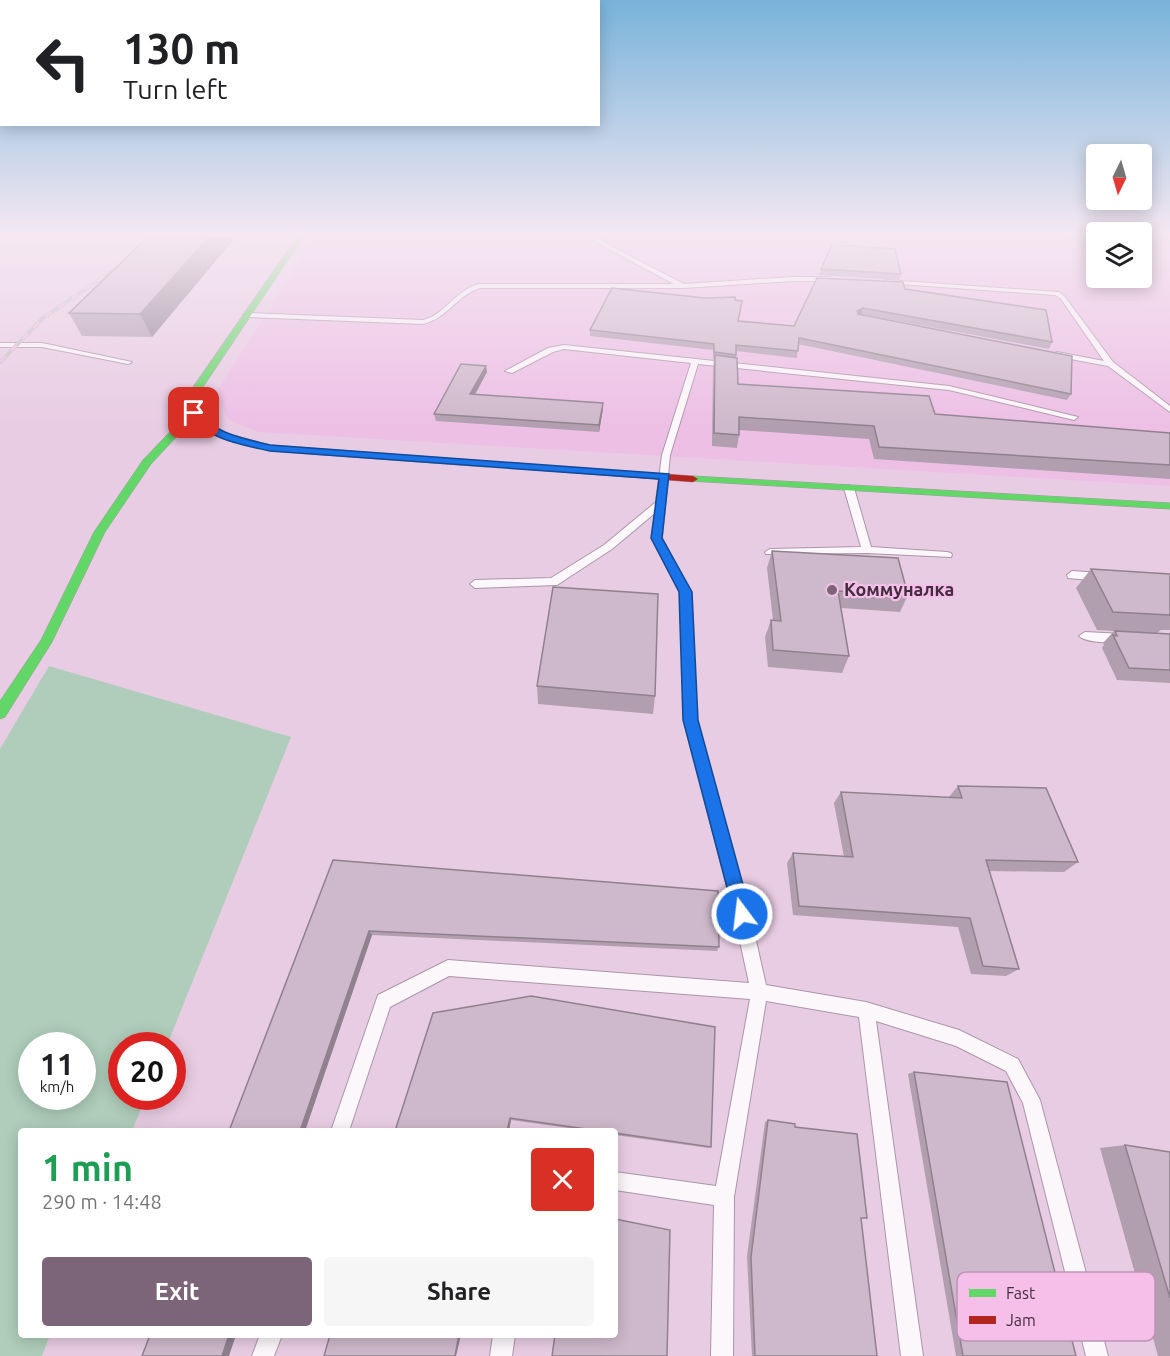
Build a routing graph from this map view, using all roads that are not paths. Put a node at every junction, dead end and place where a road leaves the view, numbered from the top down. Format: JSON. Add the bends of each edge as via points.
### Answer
{"nodes":[{"id":1,"x":258,"y":299,"type":"edge"},
{"id":2,"x":454,"y":299,"type":"edge"},
{"id":3,"x":1064,"y":299,"type":"edge"},
{"id":4,"x":247,"y":315,"type":"junction"},
{"id":5,"x":0,"y":345,"type":"edge"},
{"id":6,"x":1053,"y":353,"type":"edge"},
{"id":7,"x":695,"y":361,"type":"junction"},
{"id":8,"x":128,"y":362,"type":"dead end"},
{"id":9,"x":1110,"y":364,"type":"junction"},
{"id":10,"x":509,"y":371,"type":"dead end"},
{"id":11,"x":1170,"y":410,"type":"edge"},
{"id":12,"x":194,"y":413,"type":"junction"},
{"id":13,"x":1074,"y":417,"type":"dead end"},
{"id":14,"x":665,"y":477,"type":"junction"},
{"id":15,"x":849,"y":488,"type":"junction"},
{"id":16,"x":661,"y":503,"type":"junction"},
{"id":17,"x":1170,"y":506,"type":"edge"},
{"id":18,"x":867,"y":550,"type":"junction"},
{"id":19,"x":770,"y":552,"type":"edge"},
{"id":20,"x":947,"y":555,"type":"dead end"},
{"id":21,"x":1072,"y":575,"type":"dead end"},
{"id":22,"x":1116,"y":578,"type":"edge"},
{"id":23,"x":475,"y":584,"type":"dead end"},
{"id":24,"x":1085,"y":636,"type":"dead end"},
{"id":25,"x":1138,"y":639,"type":"edge"},
{"id":26,"x":0,"y":713,"type":"edge"},
{"id":27,"x":759,"y":992,"type":"junction"},
{"id":28,"x":866,"y":1010,"type":"junction"},
{"id":29,"x":341,"y":1128,"type":"edge"},
{"id":30,"x":618,"y":1181,"type":"edge"},
{"id":31,"x":724,"y":1197,"type":"junction"},
{"id":32,"x":1075,"y":1272,"type":"edge"},
{"id":33,"x":270,"y":1338,"type":"edge"},
{"id":34,"x":504,"y":1338,"type":"edge"},
{"id":35,"x":1093,"y":1341,"type":"edge"},
{"id":36,"x":263,"y":1356,"type":"edge"},
{"id":37,"x":501,"y":1356,"type":"edge"},
{"id":38,"x":722,"y":1356,"type":"edge"},
{"id":39,"x":912,"y":1356,"type":"edge"},
{"id":40,"x":1097,"y":1356,"type":"edge"}],
"edges":[{"from":1,"to":4,"type":"main road"},
{"from":2,"to":4,"type":"lane","via":[[436,319],[423,322]]},
{"from":3,"to":9,"type":"lane"},
{"from":4,"to":12,"type":"main road","via":[[192,396]]},
{"from":5,"to":8,"type":"lane","via":[[42,345]]},
{"from":6,"to":9,"type":"lane"},
{"from":7,"to":10,"type":"lane","via":[[564,346]]},
{"from":7,"to":13,"type":"lane","via":[[949,388]]},
{"from":7,"to":14,"type":"lane","via":[[666,455]]},
{"from":9,"to":11,"type":"lane"},
{"from":12,"to":14,"type":"main road","via":[[212,431],[270,448]]},
{"from":12,"to":26,"type":"main road","via":[[147,462],[100,532],[46,642]]},
{"from":14,"to":15,"type":"main road"},
{"from":14,"to":16,"type":"lane"},
{"from":15,"to":17,"type":"main road"},
{"from":15,"to":18,"type":"lane"},
{"from":16,"to":23,"type":"lane","via":[[608,547],[553,582]]},
{"from":16,"to":27,"type":"lane","via":[[657,538],[686,592],[690,720]]},
{"from":18,"to":19,"type":"lane"},
{"from":18,"to":20,"type":"lane"},
{"from":21,"to":22,"type":"lane"},
{"from":24,"to":25,"type":"lane"},
{"from":27,"to":28,"type":"lane"},
{"from":27,"to":29,"type":"lane","via":[[448,968],[384,1000]]},
{"from":27,"to":31,"type":"lane"},
{"from":28,"to":32,"type":"lane","via":[[959,1038],[1012,1065],[1031,1100]]},
{"from":28,"to":39,"type":"lane"},
{"from":30,"to":31,"type":"lane"},
{"from":31,"to":38,"type":"lane"},
{"from":33,"to":36,"type":"lane"},
{"from":34,"to":37,"type":"lane"},
{"from":35,"to":40,"type":"lane"}]}
